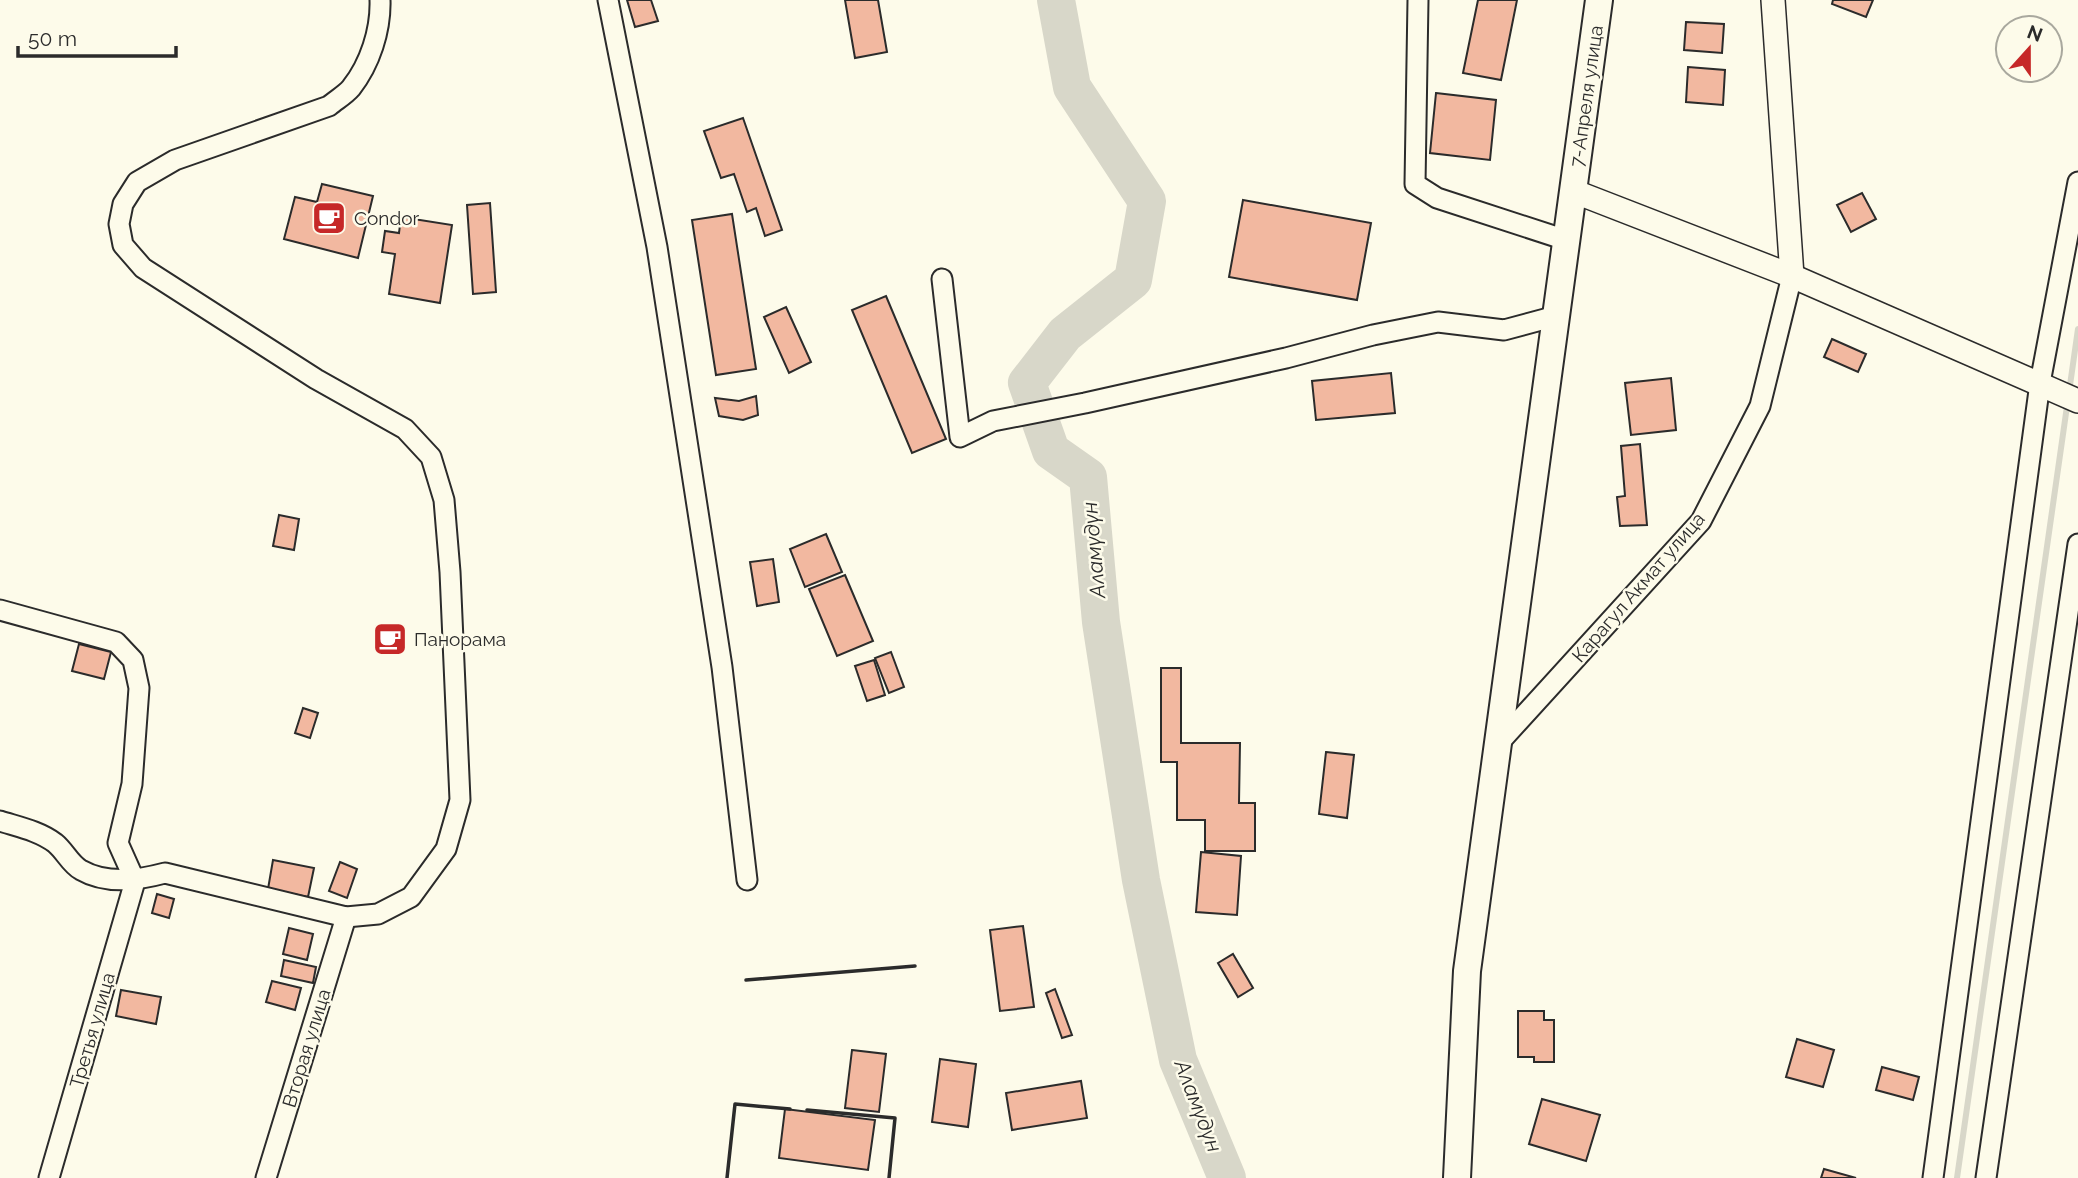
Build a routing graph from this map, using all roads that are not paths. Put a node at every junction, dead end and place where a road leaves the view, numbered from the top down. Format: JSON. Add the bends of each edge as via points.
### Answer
{"nodes":[{"id":1,"x":380,"y":0,"type":"edge"},
{"id":2,"x":608,"y":0,"type":"edge"},
{"id":3,"x":1418,"y":0,"type":"edge"},
{"id":4,"x":1599,"y":0,"type":"edge"},
{"id":5,"x":1773,"y":0,"type":"edge"},
{"id":6,"x":2078,"y":181,"type":"edge"},
{"id":7,"x":1573,"y":191,"type":"junction"},
{"id":8,"x":1566,"y":240,"type":"junction"},
{"id":9,"x":1792,"y":276,"type":"junction"},
{"id":10,"x":942,"y":279,"type":"dead end"},
{"id":11,"x":1556,"y":316,"type":"junction"},
{"id":12,"x":2047,"y":386,"type":"junction"},
{"id":13,"x":2078,"y":401,"type":"edge"},
{"id":14,"x":2078,"y":544,"type":"edge"},
{"id":15,"x":0,"y":610,"type":"edge"},
{"id":16,"x":1497,"y":745,"type":"junction"},
{"id":17,"x":0,"y":821,"type":"edge"},
{"id":18,"x":747,"y":880,"type":"dead end"},
{"id":19,"x":135,"y":881,"type":"junction"},
{"id":20,"x":346,"y":917,"type":"junction"},
{"id":21,"x":49,"y":1178,"type":"edge"},
{"id":22,"x":266,"y":1178,"type":"edge"},
{"id":23,"x":1457,"y":1178,"type":"edge"},
{"id":24,"x":1933,"y":1178,"type":"edge"},
{"id":25,"x":1986,"y":1178,"type":"edge"}],
"edges":[{"from":1,"to":20,"type":"street","via":[[379,31],[350,89],[329,106],[175,160],[137,182],[123,204],[119,224],[123,245],[143,268],[316,379],[405,429],[431,457],[444,500],[460,800],[446,849],[411,897],[378,915]]},
{"from":2,"to":18,"type":"street","via":[[663,287],[722,667]]},
{"from":3,"to":8,"type":"street","via":[[1415,184],[1437,198]]},
{"from":4,"to":7,"type":"main road","name":"7-Апреля улица"},
{"from":5,"to":9,"type":"street","name":"Карагул Акмат улица"},
{"from":6,"to":12,"type":"street"},
{"from":7,"to":8,"type":"main road","name":"7-Апреля улица"},
{"from":7,"to":9,"type":"street"},
{"from":8,"to":11,"type":"main road","name":"7-Апреля улица"},
{"from":9,"to":12,"type":"street"},
{"from":9,"to":16,"type":"street","name":"Карагул Акмат улица","via":[[1760,406],[1701,521]]},
{"from":10,"to":11,"type":"street","via":[[960,437],[993,421],[1412,327],[1438,323],[1504,330]]},
{"from":11,"to":16,"type":"main road","name":"7-Апреля улица"},
{"from":12,"to":13,"type":"street"},
{"from":12,"to":24,"type":"street"},
{"from":14,"to":25,"type":"street"},
{"from":15,"to":19,"type":"street","via":[[116,642],[133,660],[139,688],[132,784],[118,843]]},
{"from":16,"to":23,"type":"main road","name":"7-Апреля улица","via":[[1467,971]]},
{"from":17,"to":19,"type":"street","via":[[55,843],[79,870]]},
{"from":19,"to":20,"type":"street","via":[[165,873]]},
{"from":19,"to":21,"type":"street","name":"Третья улица"},
{"from":20,"to":22,"type":"street","name":"Вторая улица"}]}
